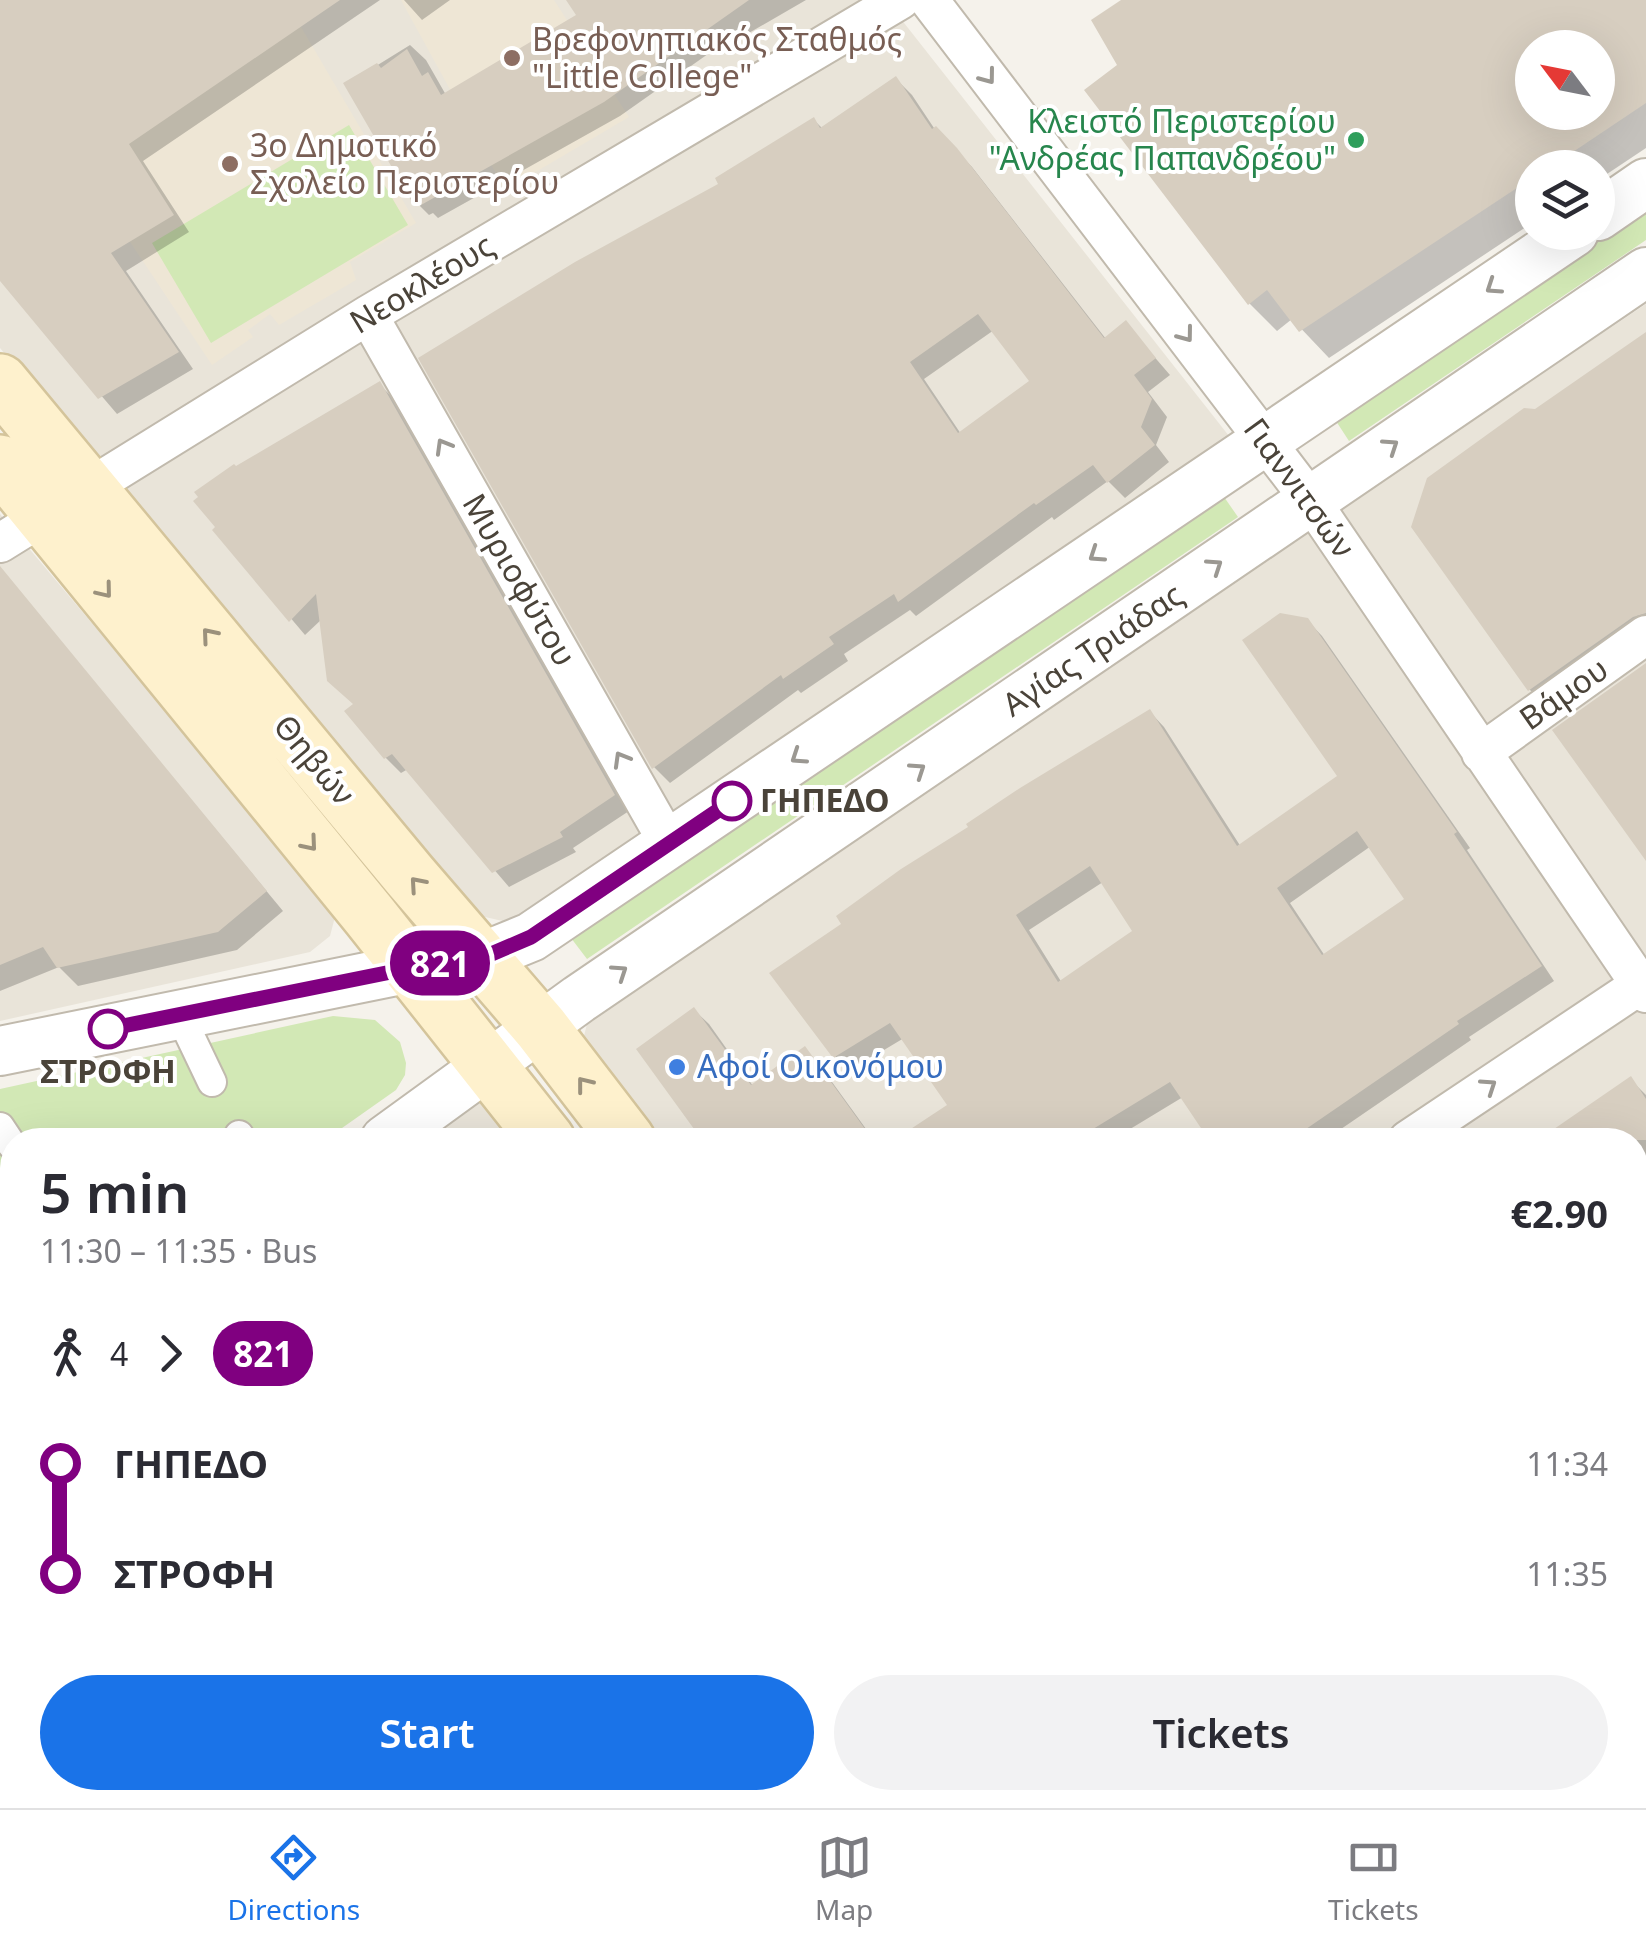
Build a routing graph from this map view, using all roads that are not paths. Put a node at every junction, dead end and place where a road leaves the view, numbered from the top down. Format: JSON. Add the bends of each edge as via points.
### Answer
{"nodes":[{"id":1,"x":900,"y":0,"type":"edge"},
{"id":2,"x":928,"y":0,"type":"edge"},
{"id":3,"x":1646,"y":184,"type":"edge"},
{"id":4,"x":1615,"y":205,"type":"edge"},
{"id":5,"x":1547,"y":250,"type":"edge"},
{"id":6,"x":1646,"y":272,"type":"edge"},
{"id":7,"x":368,"y":315,"type":"junction"},
{"id":8,"x":0,"y":382,"type":"edge"},
{"id":9,"x":1266,"y":440,"type":"junction"},
{"id":10,"x":0,"y":464,"type":"edge"},
{"id":11,"x":1310,"y":501,"type":"junction"},
{"id":12,"x":44,"y":515,"type":"edge"},
{"id":13,"x":1646,"y":635,"type":"edge"},
{"id":14,"x":1481,"y":752,"type":"junction"},
{"id":15,"x":669,"y":844,"type":"junction"},
{"id":16,"x":507,"y":947,"type":"junction"},
{"id":17,"x":411,"y":968,"type":"junction"},
{"id":18,"x":1644,"y":986,"type":"edge"},
{"id":19,"x":180,"y":1015,"type":"junction"},
{"id":20,"x":540,"y":1028,"type":"junction"},
{"id":21,"x":0,"y":1051,"type":"edge"},
{"id":22,"x":489,"y":1066,"type":"junction"},
{"id":23,"x":212,"y":1082,"type":"dead end"},
{"id":24,"x":402,"y":1128,"type":"edge"},
{"id":25,"x":538,"y":1128,"type":"edge"},
{"id":26,"x":618,"y":1128,"type":"edge"},
{"id":27,"x":1426,"y":1128,"type":"edge"}],
"edges":[{"from":1,"to":7,"type":"street","name":"Νεοκλέους"},
{"from":2,"to":9,"type":"street","name":"Γιαννιτσών","one_way":true},
{"from":3,"to":4,"type":"street"},
{"from":5,"to":9,"type":"street","one_way":true},
{"from":11,"to":6,"type":"street","name":"Αγίας Τριάδας","one_way":true},
{"from":7,"to":12,"type":"street","name":"Νεοκλέους"},
{"from":15,"to":7,"type":"street","name":"Μυριοφύτου","one_way":true},
{"from":8,"to":12,"type":"main road","name":"Θηβών"},
{"from":9,"to":11,"type":"street","name":"Γιαννιτσών"},
{"from":9,"to":15,"type":"street","one_way":true},
{"from":10,"to":12,"type":"main road","name":"Θηβών"},
{"from":11,"to":14,"type":"street","name":"Γιαννιτσών"},
{"from":20,"to":11,"type":"street","name":"Αγίας Τριάδας","one_way":true},
{"from":16,"to":12,"type":"main road","name":"Θηβών","one_way":true,"via":[[398,862]]},
{"from":12,"to":17,"type":"main road","name":"Θηβών","one_way":true},
{"from":13,"to":14,"type":"street","name":"Βάμου"},
{"from":14,"to":18,"type":"street","name":"Γιαννιτσών"},
{"from":15,"to":16,"type":"street"},
{"from":16,"to":17,"type":"street"},
{"from":16,"to":20,"type":"main road","name":"Θηβών"},
{"from":17,"to":19,"type":"street"},
{"from":17,"to":22,"type":"main road","name":"Θηβών"},
{"from":27,"to":18,"type":"street","one_way":true},
{"from":19,"to":21,"type":"street"},
{"from":19,"to":23,"type":"street"},
{"from":20,"to":22,"type":"street","name":"Αγίας Τριάδας"},
{"from":26,"to":20,"type":"main road","name":"Θηβών","one_way":true},
{"from":22,"to":24,"type":"street"},
{"from":22,"to":25,"type":"main road","name":"Θηβών"}]}
